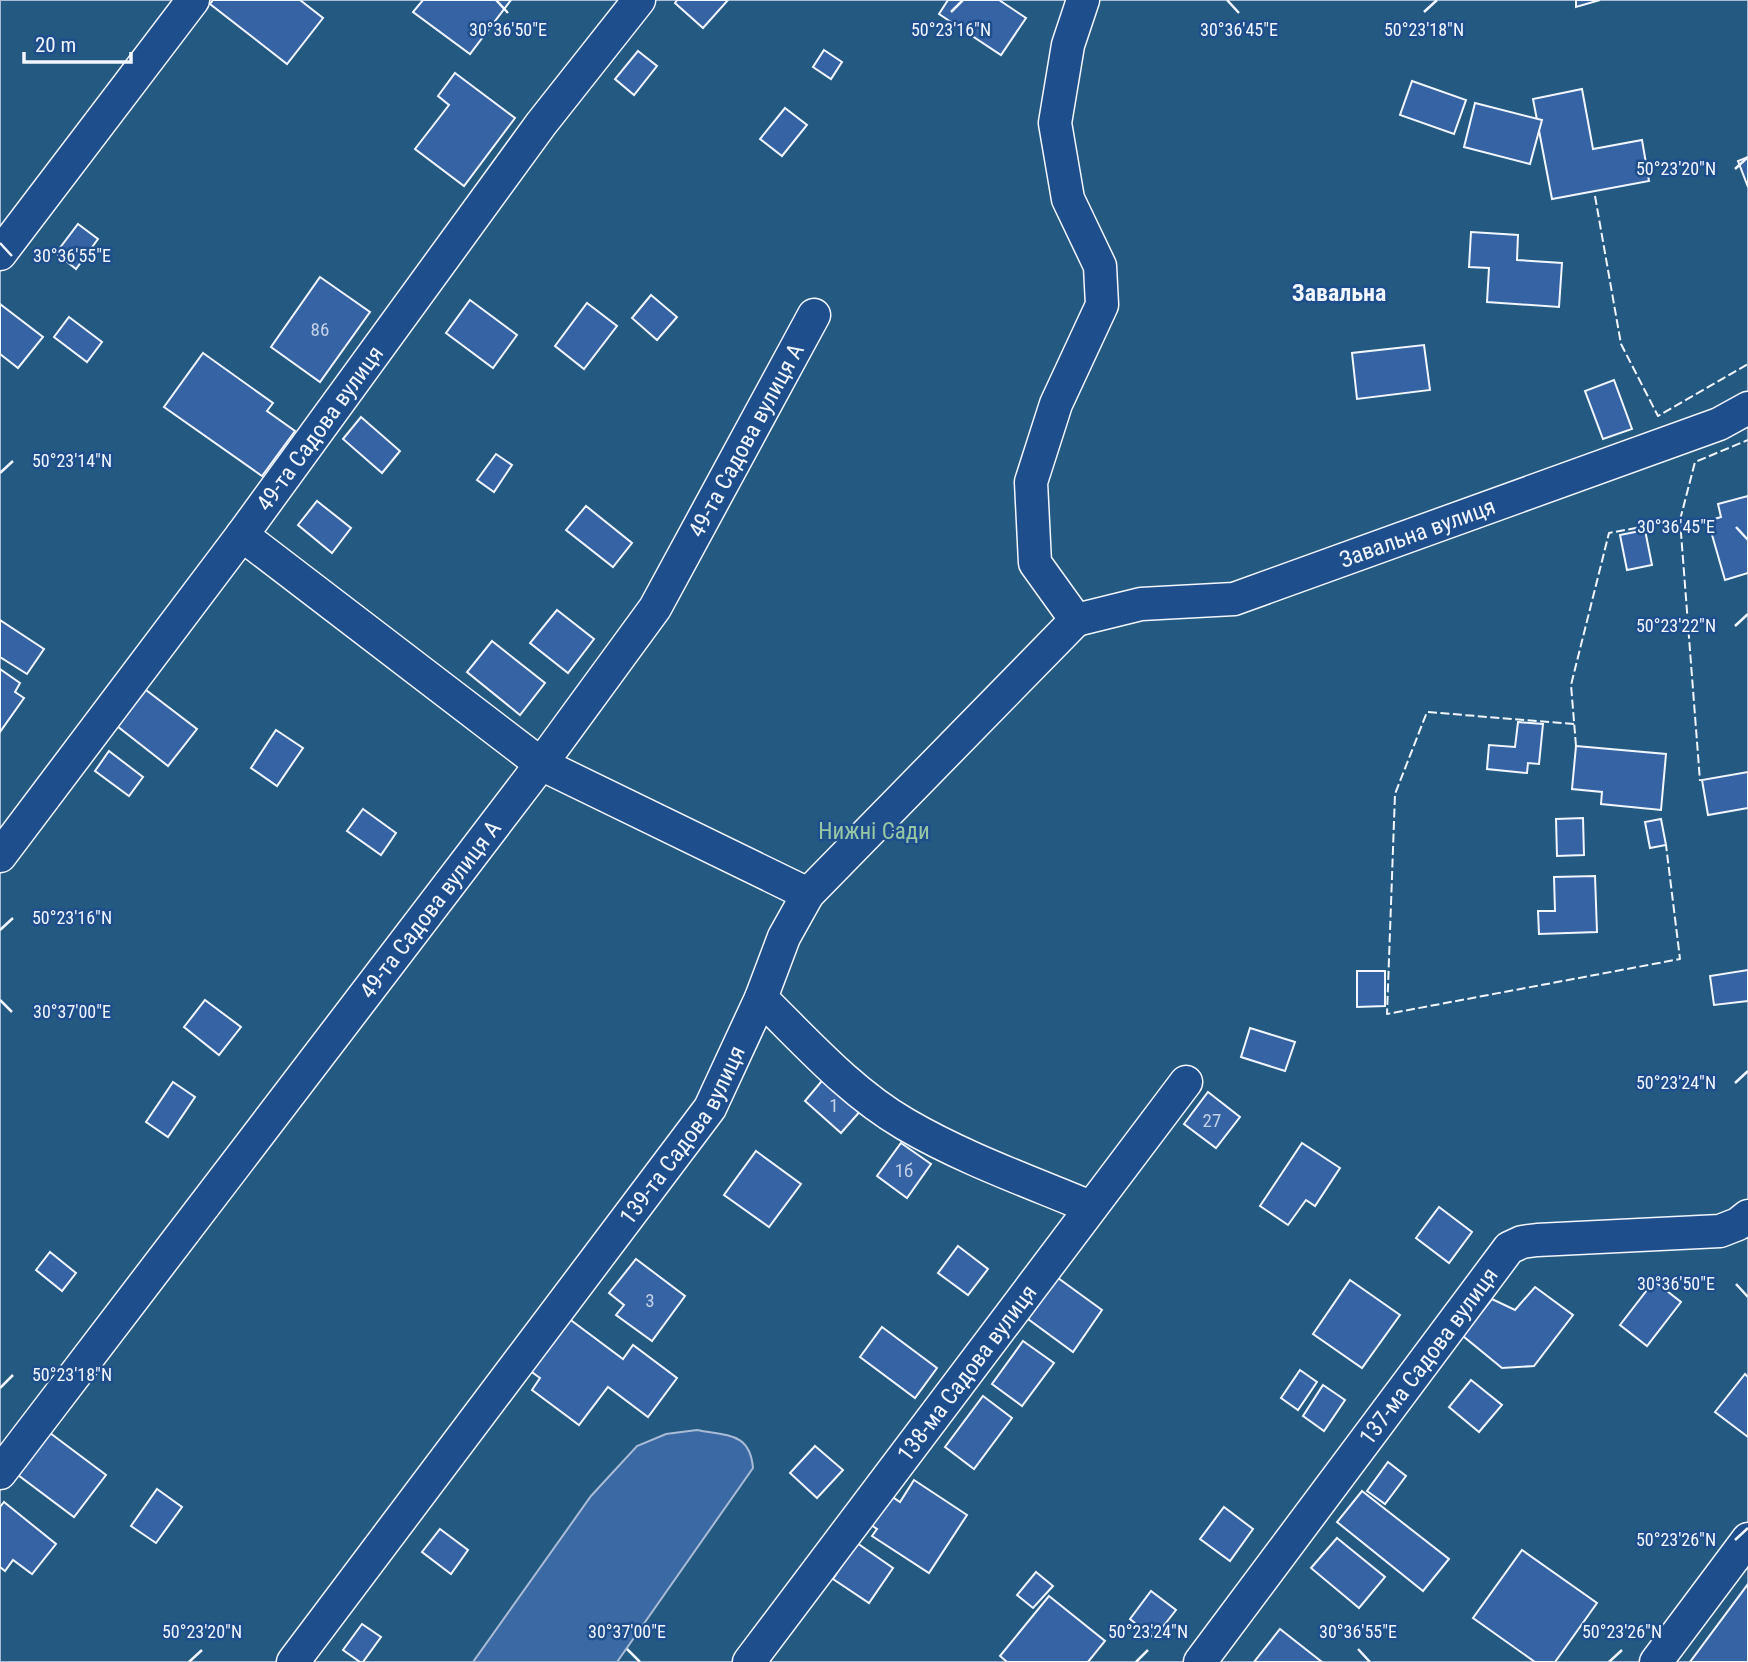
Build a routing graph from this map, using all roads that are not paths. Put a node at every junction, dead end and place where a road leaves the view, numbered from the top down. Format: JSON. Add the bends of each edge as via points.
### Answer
{"nodes":[{"id":1,"x":193,"y":0,"type":"edge"},
{"id":2,"x":639,"y":0,"type":"edge"},
{"id":3,"x":1083,"y":0,"type":"edge"},
{"id":4,"x":0,"y":254,"type":"edge"},
{"id":5,"x":814,"y":315,"type":"dead end"},
{"id":6,"x":1748,"y":408,"type":"edge"},
{"id":7,"x":242,"y":535,"type":"junction"},
{"id":8,"x":1076,"y":620,"type":"junction"},
{"id":9,"x":541,"y":764,"type":"junction"},
{"id":10,"x":0,"y":856,"type":"edge"},
{"id":11,"x":808,"y":894,"type":"junction"},
{"id":12,"x":761,"y":998,"type":"junction"},
{"id":13,"x":1186,"y":1082,"type":"dead end"},
{"id":14,"x":1090,"y":1207,"type":"junction"},
{"id":15,"x":1748,"y":1216,"type":"edge"},
{"id":16,"x":0,"y":1473,"type":"edge"},
{"id":17,"x":1748,"y":1539,"type":"edge"},
{"id":18,"x":293,"y":1662,"type":"edge"},
{"id":19,"x":749,"y":1662,"type":"edge"},
{"id":20,"x":1200,"y":1662,"type":"edge"},
{"id":21,"x":1656,"y":1662,"type":"edge"}],
"edges":[{"from":1,"to":4,"type":"street"},
{"from":2,"to":7,"type":"street","name":"49-та Садова вулиця","via":[[541,124]]},
{"from":3,"to":8,"type":"street","via":[[1068,45],[1055,123],[1068,199],[1100,266],[1102,306],[1056,404],[1031,482],[1035,563]]},
{"from":5,"to":9,"type":"street","name":"49-та Садова вулиця А","via":[[655,608]]},
{"from":6,"to":8,"type":"street","name":"Завальна вулиця","via":[[1719,424],[1234,599],[1141,604]]},
{"from":7,"to":9,"type":"street"},
{"from":7,"to":10,"type":"street","name":"49-та Садова вулиця"},
{"from":8,"to":11,"type":"street","name":"139-та Садова вулиця"},
{"from":9,"to":11,"type":"street"},
{"from":9,"to":16,"type":"street","name":"49-та Садова вулиця А"},
{"from":11,"to":12,"type":"street","name":"139-та Садова вулиця","via":[[784,937]]},
{"from":12,"to":14,"type":"street","via":[[846,1080],[904,1124],[973,1159]]},
{"from":12,"to":18,"type":"street","name":"139-та Садова вулиця","via":[[710,1108]]},
{"from":13,"to":14,"type":"street","name":"138-ма Садова вулиця"},
{"from":14,"to":19,"type":"street","name":"138-ма Садова вулиця"},
{"from":15,"to":20,"type":"street","name":"137-ма Садова вулиця","via":[[1720,1231],[1537,1240],[1509,1248]]},
{"from":17,"to":21,"type":"street"}]}
